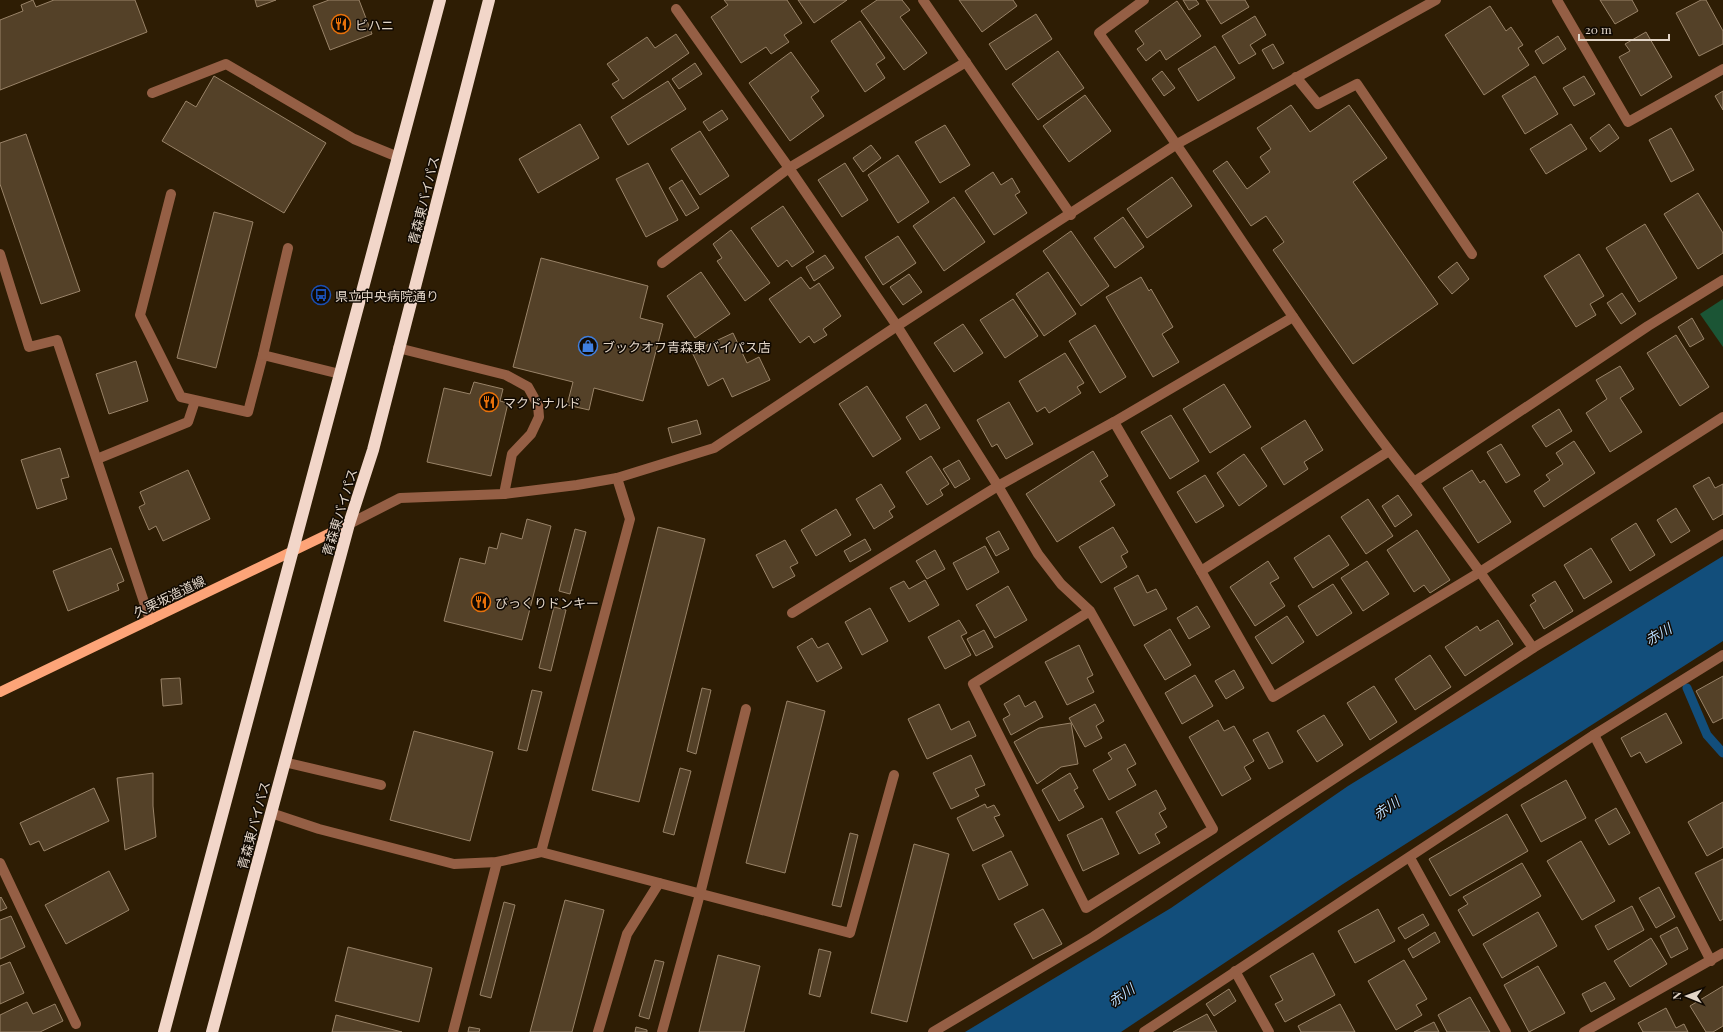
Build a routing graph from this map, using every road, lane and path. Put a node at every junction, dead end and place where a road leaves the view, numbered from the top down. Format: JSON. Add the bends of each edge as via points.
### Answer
{"nodes":[{"id":1,"x":440,"y":0,"type":"edge"},
{"id":2,"x":489,"y":0,"type":"edge"},
{"id":3,"x":923,"y":0,"type":"edge"},
{"id":4,"x":1144,"y":0,"type":"edge"},
{"id":5,"x":1436,"y":0,"type":"edge"},
{"id":6,"x":1557,"y":0,"type":"edge"},
{"id":7,"x":676,"y":9,"type":"dead end"},
{"id":8,"x":966,"y":62,"type":"junction"},
{"id":9,"x":1723,"y":68,"type":"edge"},
{"id":10,"x":1296,"y":77,"type":"junction"},
{"id":11,"x":152,"y":93,"type":"dead end"},
{"id":12,"x":1177,"y":144,"type":"junction"},
{"id":13,"x":398,"y":157,"type":"junction"},
{"id":14,"x":789,"y":168,"type":"junction"},
{"id":15,"x":171,"y":194,"type":"dead end"},
{"id":16,"x":1071,"y":214,"type":"junction"},
{"id":17,"x":288,"y":248,"type":"dead end"},
{"id":18,"x":0,"y":254,"type":"edge"},
{"id":19,"x":1472,"y":254,"type":"dead end"},
{"id":20,"x":662,"y":264,"type":"dead end"},
{"id":21,"x":1723,"y":280,"type":"edge"},
{"id":22,"x":1293,"y":317,"type":"junction"},
{"id":23,"x":897,"y":326,"type":"junction"},
{"id":24,"x":398,"y":348,"type":"junction"},
{"id":25,"x":263,"y":355,"type":"junction"},
{"id":26,"x":340,"y":374,"type":"junction"},
{"id":27,"x":195,"y":401,"type":"junction"},
{"id":28,"x":1723,"y":417,"type":"edge"},
{"id":29,"x":1114,"y":422,"type":"junction"},
{"id":30,"x":1389,"y":451,"type":"junction"},
{"id":31,"x":97,"y":459,"type":"junction"},
{"id":32,"x":617,"y":478,"type":"junction"},
{"id":33,"x":1414,"y":482,"type":"junction"},
{"id":34,"x":998,"y":486,"type":"junction"},
{"id":35,"x":504,"y":494,"type":"junction"},
{"id":36,"x":349,"y":524,"type":"junction"},
{"id":37,"x":1723,"y":534,"type":"edge"},
{"id":38,"x":293,"y":550,"type":"junction"},
{"id":39,"x":1201,"y":571,"type":"junction"},
{"id":40,"x":1480,"y":572,"type":"junction"},
{"id":41,"x":1090,"y":611,"type":"junction"},
{"id":42,"x":792,"y":612,"type":"dead end"},
{"id":43,"x":150,"y":620,"type":"junction"},
{"id":44,"x":1533,"y":648,"type":"junction"},
{"id":45,"x":1723,"y":654,"type":"edge"},
{"id":46,"x":0,"y":692,"type":"edge"},
{"id":47,"x":746,"y":709,"type":"dead end"},
{"id":48,"x":1594,"y":735,"type":"junction"},
{"id":49,"x":284,"y":762,"type":"junction"},
{"id":50,"x":894,"y":775,"type":"dead end"},
{"id":51,"x":381,"y":785,"type":"dead end"},
{"id":52,"x":271,"y":813,"type":"junction"},
{"id":53,"x":541,"y":852,"type":"junction"},
{"id":54,"x":1410,"y":858,"type":"junction"},
{"id":55,"x":498,"y":862,"type":"junction"},
{"id":56,"x":0,"y":863,"type":"edge"},
{"id":57,"x":659,"y":883,"type":"junction"},
{"id":58,"x":700,"y":894,"type":"junction"},
{"id":59,"x":1723,"y":953,"type":"edge"},
{"id":60,"x":1711,"y":960,"type":"junction"},
{"id":61,"x":1235,"y":970,"type":"junction"},
{"id":62,"x":76,"y":1024,"type":"dead end"},
{"id":63,"x":164,"y":1032,"type":"edge"},
{"id":64,"x":212,"y":1032,"type":"edge"},
{"id":65,"x":453,"y":1032,"type":"edge"},
{"id":66,"x":598,"y":1032,"type":"edge"},
{"id":67,"x":662,"y":1032,"type":"edge"},
{"id":68,"x":933,"y":1032,"type":"edge"},
{"id":69,"x":1144,"y":1032,"type":"edge"},
{"id":70,"x":1269,"y":1032,"type":"edge"},
{"id":71,"x":1506,"y":1032,"type":"edge"},
{"id":72,"x":1584,"y":1032,"type":"edge"}],
"edges":[{"from":1,"to":13,"type":"highway"},
{"from":2,"to":24,"type":"highway","name":"青森東バイパス"},
{"from":3,"to":8,"type":"street"},
{"from":4,"to":12,"type":"street","via":[[1099,33]]},
{"from":5,"to":10,"type":"street"},
{"from":6,"to":9,"type":"street","via":[[1628,122]]},
{"from":7,"to":14,"type":"street"},
{"from":8,"to":14,"type":"street"},
{"from":8,"to":16,"type":"street"},
{"from":10,"to":12,"type":"street"},
{"from":10,"to":19,"type":"street","via":[[1318,104],[1357,84]]},
{"from":11,"to":13,"type":"street","via":[[226,64],[354,139]]},
{"from":12,"to":16,"type":"street"},
{"from":12,"to":22,"type":"street"},
{"from":13,"to":26,"type":"highway"},
{"from":14,"to":20,"type":"street"},
{"from":14,"to":23,"type":"street"},
{"from":15,"to":27,"type":"street","via":[[140,315],[181,397]]},
{"from":16,"to":23,"type":"street"},
{"from":17,"to":25,"type":"street"},
{"from":18,"to":31,"type":"street","via":[[29,347],[57,340]]},
{"from":21,"to":33,"type":"street","via":[[1648,326]]},
{"from":22,"to":29,"type":"street"},
{"from":22,"to":30,"type":"street"},
{"from":23,"to":32,"type":"street","via":[[714,448]]},
{"from":23,"to":34,"type":"street"},
{"from":24,"to":35,"type":"street","via":[[506,375],[528,387],[538,405],[539,417],[531,434],[512,454]]},
{"from":24,"to":36,"type":"highway","name":"青森東バイパス","via":[[373,450]]},
{"from":25,"to":26,"type":"street"},
{"from":25,"to":27,"type":"street","via":[[248,412]]},
{"from":26,"to":38,"type":"highway"},
{"from":27,"to":31,"type":"street","via":[[188,422]]},
{"from":28,"to":40,"type":"street"},
{"from":29,"to":34,"type":"street"},
{"from":29,"to":39,"type":"street"},
{"from":30,"to":33,"type":"street"},
{"from":30,"to":39,"type":"street"},
{"from":31,"to":43,"type":"street"},
{"from":32,"to":35,"type":"street"},
{"from":32,"to":53,"type":"street","via":[[630,519]]},
{"from":33,"to":40,"type":"street"},
{"from":34,"to":41,"type":"street","via":[[1038,554],[1061,584]]},
{"from":34,"to":42,"type":"street"},
{"from":35,"to":36,"type":"street","via":[[400,498]]},
{"from":36,"to":38,"type":"main road","name":"久栗坂造道線"},
{"from":36,"to":49,"type":"highway","name":"青森東バイパス"},
{"from":37,"to":44,"type":"street"},
{"from":38,"to":43,"type":"main road","name":"久栗坂造道線"},
{"from":38,"to":63,"type":"highway"},
{"from":39,"to":40,"type":"street","via":[[1273,697]]},
{"from":40,"to":44,"type":"street"},
{"from":41,"to":41,"type":"street","via":[[1213,829],[1086,908],[973,684]]},
{"from":43,"to":46,"type":"main road","name":"久栗坂造道線"},
{"from":44,"to":68,"type":"street","via":[[1093,937]]},
{"from":45,"to":48,"type":"street"},
{"from":47,"to":58,"type":"street"},
{"from":48,"to":54,"type":"street"},
{"from":48,"to":60,"type":"street"},
{"from":49,"to":51,"type":"street"},
{"from":49,"to":52,"type":"highway","name":"青森東バイパス"},
{"from":50,"to":58,"type":"street","via":[[850,932]]},
{"from":52,"to":55,"type":"street","via":[[319,829],[454,864]]},
{"from":52,"to":64,"type":"highway","name":"青森東バイパス"},
{"from":53,"to":55,"type":"street"},
{"from":53,"to":57,"type":"street"},
{"from":54,"to":61,"type":"street"},
{"from":54,"to":71,"type":"street"},
{"from":55,"to":65,"type":"street"},
{"from":56,"to":62,"type":"street"},
{"from":57,"to":58,"type":"street"},
{"from":57,"to":66,"type":"street","via":[[627,934]]},
{"from":58,"to":67,"type":"street"},
{"from":59,"to":60,"type":"street"},
{"from":60,"to":72,"type":"street"},
{"from":61,"to":69,"type":"street"},
{"from":61,"to":70,"type":"street"}]}
